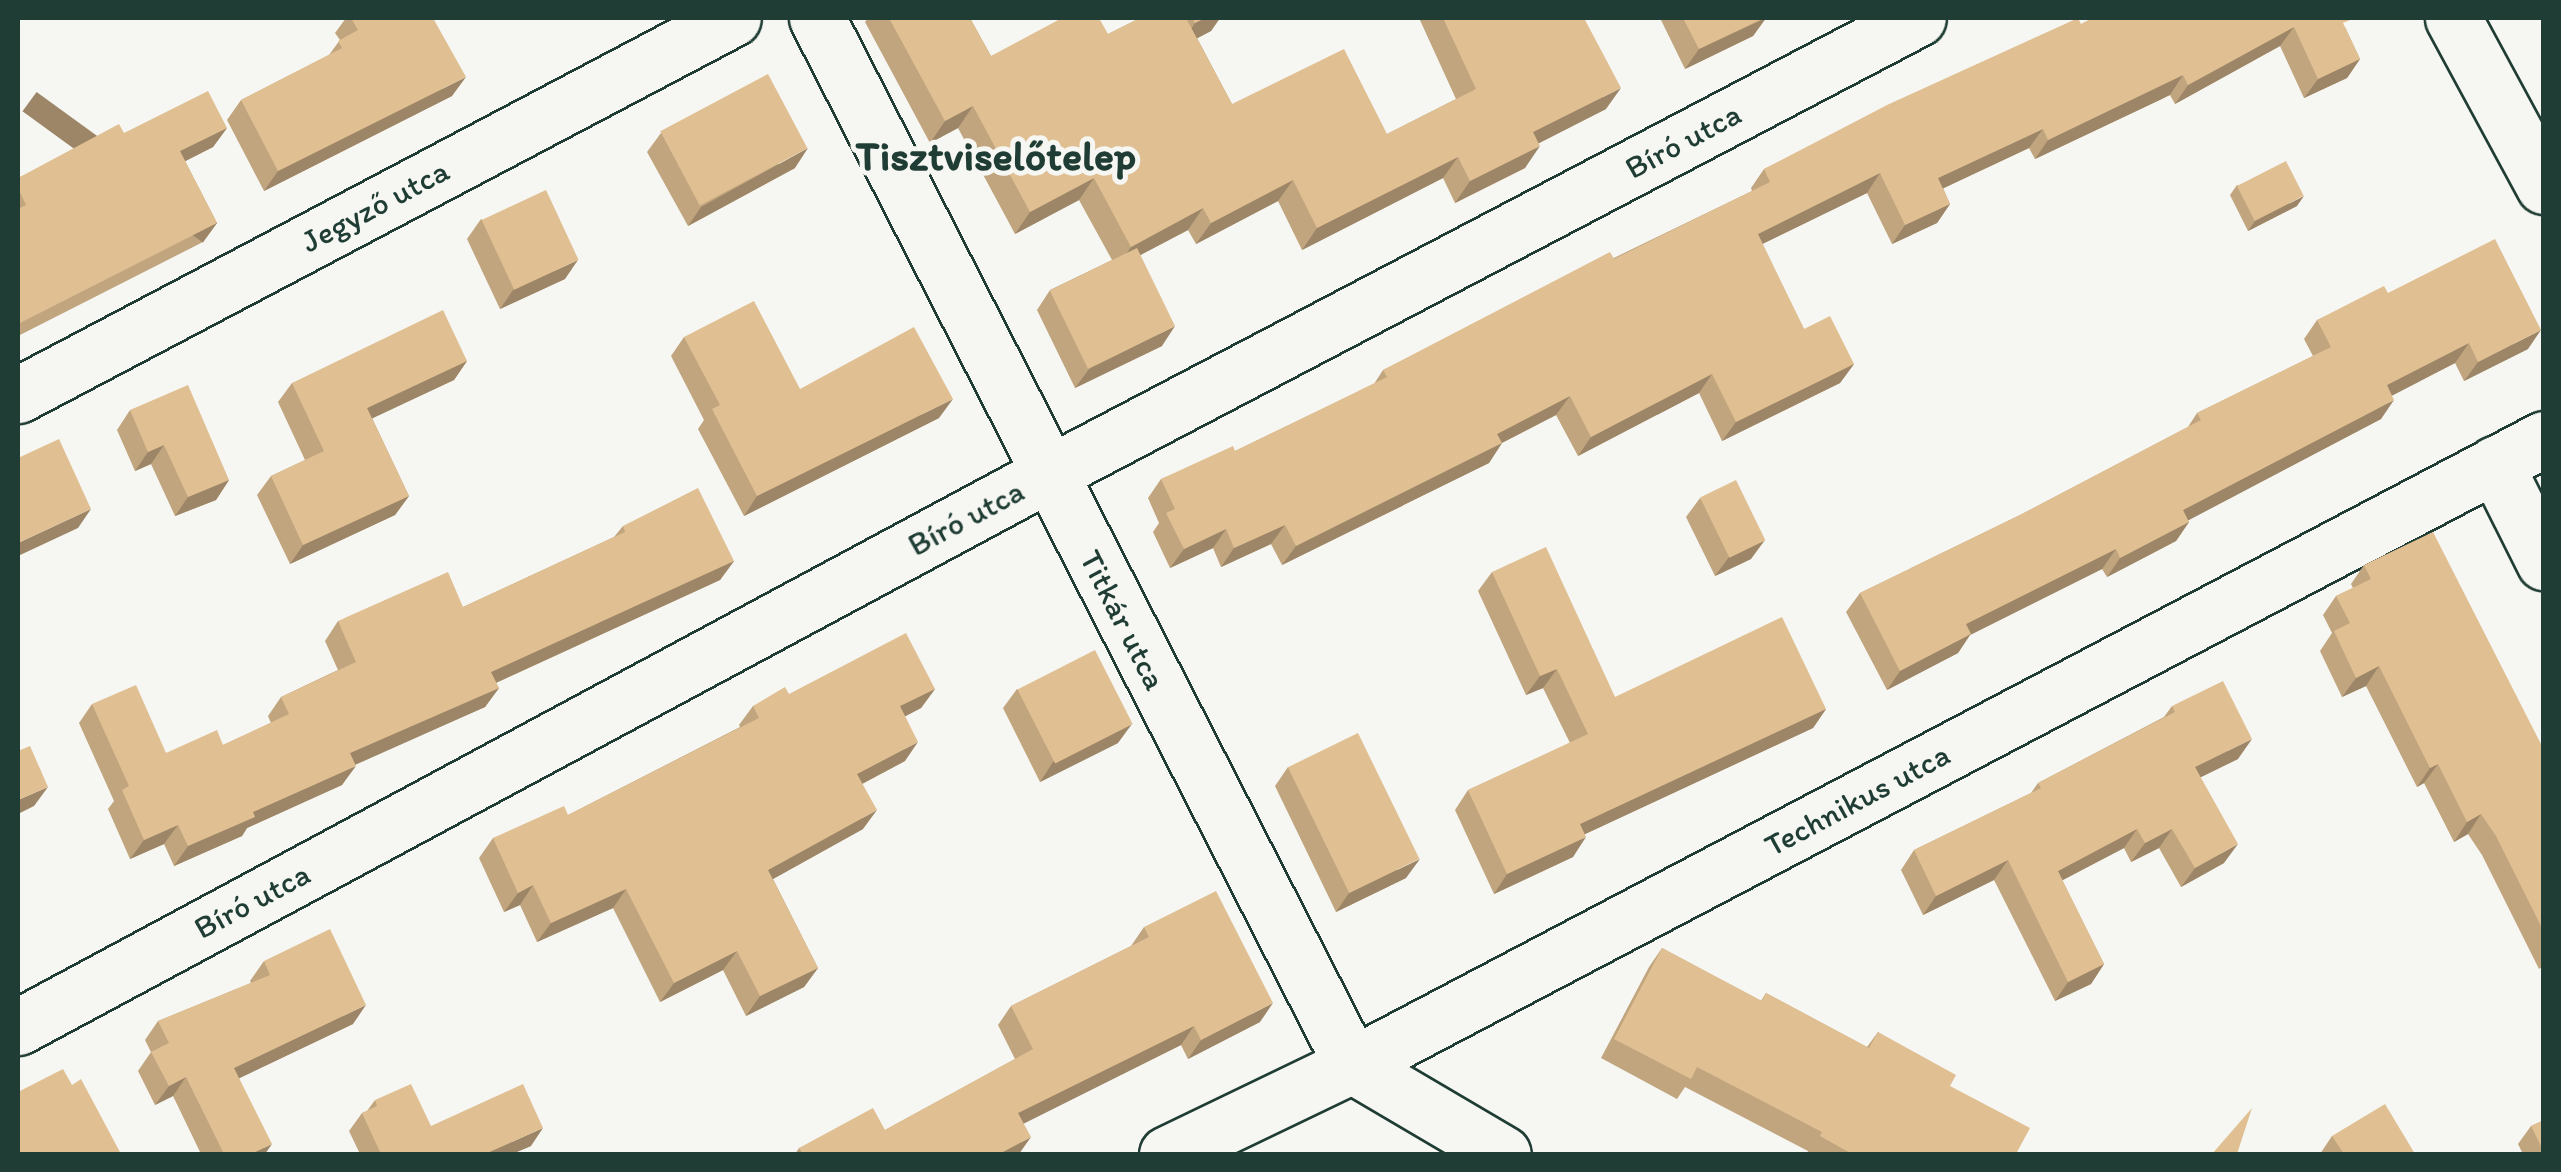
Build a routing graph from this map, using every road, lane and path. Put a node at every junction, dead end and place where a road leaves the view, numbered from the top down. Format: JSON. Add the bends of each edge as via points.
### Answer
{"nodes":[{"id":1,"x":733,"y":18,"type":"edge"},
{"id":2,"x":818,"y":18,"type":"edge"},
{"id":3,"x":1918,"y":18,"type":"edge"},
{"id":4,"x":2452,"y":18,"type":"edge"},
{"id":5,"x":2544,"y":186,"type":"edge"},
{"id":6,"x":18,"y":395,"type":"edge"},
{"id":7,"x":2544,"y":439,"type":"edge"},
{"id":8,"x":2495,"y":464,"type":"junction"},
{"id":9,"x":1048,"y":474,"type":"junction"},
{"id":10,"x":2544,"y":562,"type":"edge"},
{"id":11,"x":18,"y":1026,"type":"edge"},
{"id":12,"x":1352,"y":1065,"type":"junction"},
{"id":13,"x":1167,"y":1154,"type":"edge"},
{"id":14,"x":1503,"y":1154,"type":"edge"}],
"edges":[{"from":1,"to":6,"type":"street","name":"Jegyző utca"},
{"from":2,"to":9,"type":"street","name":"Titkár utca"},
{"from":3,"to":9,"type":"street","name":"Bíró utca"},
{"from":4,"to":5,"type":"street"},
{"from":7,"to":8,"type":"street","name":"Technikus utca"},
{"from":8,"to":10,"type":"street"},
{"from":8,"to":12,"type":"street","name":"Technikus utca"},
{"from":9,"to":11,"type":"street","name":"Bíró utca"},
{"from":9,"to":12,"type":"street","name":"Titkár utca"},
{"from":12,"to":13,"type":"street","name":"Technikus utca"},
{"from":12,"to":14,"type":"street"}]}
